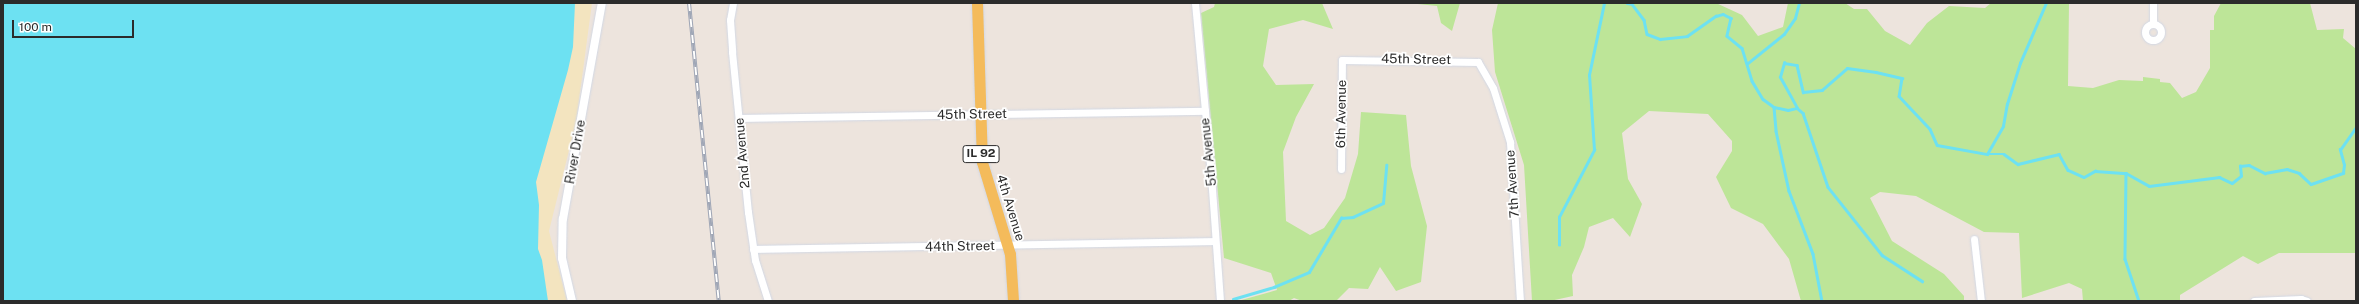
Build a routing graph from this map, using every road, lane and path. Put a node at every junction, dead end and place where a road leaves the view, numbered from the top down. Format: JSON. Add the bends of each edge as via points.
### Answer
{"nodes":[{"id":1,"x":602,"y":3,"type":"edge"},
{"id":2,"x":733,"y":3,"type":"edge"},
{"id":3,"x":977,"y":3,"type":"edge"},
{"id":4,"x":1195,"y":3,"type":"edge"},
{"id":5,"x":2153,"y":3,"type":"edge"},
{"id":6,"x":2153,"y":24,"type":"dead end"},
{"id":7,"x":1342,"y":60,"type":"joint"},
{"id":8,"x":1485,"y":71,"type":"joint"},
{"id":9,"x":1205,"y":111,"type":"junction"},
{"id":10,"x":979,"y":115,"type":"junction"},
{"id":11,"x":740,"y":118,"type":"junction"},
{"id":12,"x":1341,"y":169,"type":"dead end"},
{"id":13,"x":1974,"y":239,"type":"dead end"},
{"id":14,"x":1216,"y":241,"type":"junction"},
{"id":15,"x":1008,"y":245,"type":"junction"},
{"id":16,"x":753,"y":249,"type":"junction"},
{"id":17,"x":2306,"y":300,"type":"edge"},
{"id":18,"x":572,"y":301,"type":"edge"},
{"id":19,"x":768,"y":301,"type":"edge"},
{"id":20,"x":1013,"y":301,"type":"edge"},
{"id":21,"x":1220,"y":301,"type":"edge"},
{"id":22,"x":1520,"y":301,"type":"edge"},
{"id":23,"x":1981,"y":301,"type":"edge"},
{"id":24,"x":2254,"y":301,"type":"edge"}],
"edges":[{"from":1,"to":18,"type":"street","name":"River Drive","via":[[563,219],[562,258]]},
{"from":2,"to":11,"type":"street","name":"2nd Avenue","via":[[730,20]]},
{"from":3,"to":10,"type":"main road","name":"4th Avenue","number":"IL 92"},
{"from":4,"to":9,"type":"street","name":"5th Avenue"},
{"from":5,"to":6,"type":"street"},
{"from":7,"to":8,"type":"street","name":"45th Street","via":[[1472,61],[1478,62]]},
{"from":7,"to":12,"type":"street","name":"6th Avenue"},
{"from":8,"to":22,"type":"street","name":"7th Avenue","via":[[1510,142]]},
{"from":9,"to":10,"type":"street","name":"45th Street"},
{"from":9,"to":14,"type":"street","name":"5th Avenue"},
{"from":10,"to":11,"type":"street","name":"45th Street"},
{"from":10,"to":15,"type":"main road","name":"4th Avenue","number":"IL 92","via":[[982,162]]},
{"from":11,"to":16,"type":"street","name":"2nd Avenue"},
{"from":13,"to":23,"type":"street"},
{"from":14,"to":15,"type":"street","name":"44th Street"},
{"from":14,"to":21,"type":"street","name":"5th Avenue"},
{"from":15,"to":16,"type":"street","name":"44th Street"},
{"from":15,"to":20,"type":"main road","name":"4th Avenue","number":"IL 92","via":[[1012,263]]},
{"from":16,"to":19,"type":"street","name":"2nd Avenue"},
{"from":17,"to":24,"type":"street"}]}
